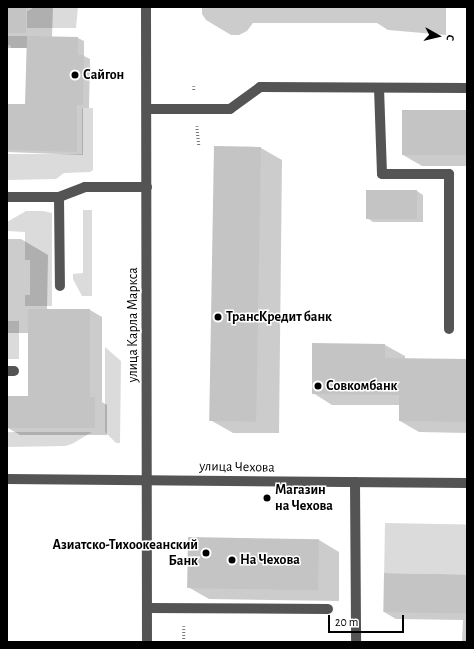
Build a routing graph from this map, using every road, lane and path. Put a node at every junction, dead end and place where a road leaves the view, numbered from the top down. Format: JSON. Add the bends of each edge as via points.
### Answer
{"nodes":[{"id":1,"x":146,"y":7,"type":"edge"},
{"id":2,"x":379,"y":88,"type":"junction"},
{"id":3,"x":467,"y":88,"type":"edge"},
{"id":4,"x":147,"y":109,"type":"junction"},
{"id":5,"x":147,"y":187,"type":"junction"},
{"id":6,"x":7,"y":197,"type":"edge"},
{"id":7,"x":59,"y":197,"type":"junction"},
{"id":8,"x":60,"y":286,"type":"dead end"},
{"id":9,"x":449,"y":329,"type":"dead end"},
{"id":10,"x":7,"y":479,"type":"edge"},
{"id":11,"x":148,"y":480,"type":"junction"},
{"id":12,"x":355,"y":482,"type":"junction"},
{"id":13,"x":467,"y":483,"type":"edge"},
{"id":14,"x":147,"y":608,"type":"junction"},
{"id":15,"x":328,"y":609,"type":"dead end"},
{"id":16,"x":147,"y":642,"type":"edge"},
{"id":17,"x":356,"y":642,"type":"edge"}],
"edges":[{"from":1,"to":4,"type":"street","name":"улица Карла Маркса"},
{"from":2,"to":3,"type":"street"},
{"from":2,"to":4,"type":"street","via":[[260,87],[230,109]]},
{"from":2,"to":9,"type":"street","via":[[382,174],[449,174]]},
{"from":4,"to":5,"type":"street","name":"улица Карла Маркса"},
{"from":5,"to":7,"type":"street","via":[[85,187]]},
{"from":5,"to":11,"type":"street","name":"улица Карла Маркса"},
{"from":6,"to":7,"type":"street"},
{"from":7,"to":8,"type":"street"},
{"from":10,"to":11,"type":"street","name":"улица Чехова"},
{"from":11,"to":12,"type":"street","name":"улица Чехова"},
{"from":11,"to":14,"type":"street","name":"улица Карла Маркса"},
{"from":12,"to":13,"type":"street","name":"улица Чехова"},
{"from":12,"to":17,"type":"street"},
{"from":14,"to":15,"type":"street"},
{"from":14,"to":16,"type":"street","name":"улица Карла Маркса"}]}
